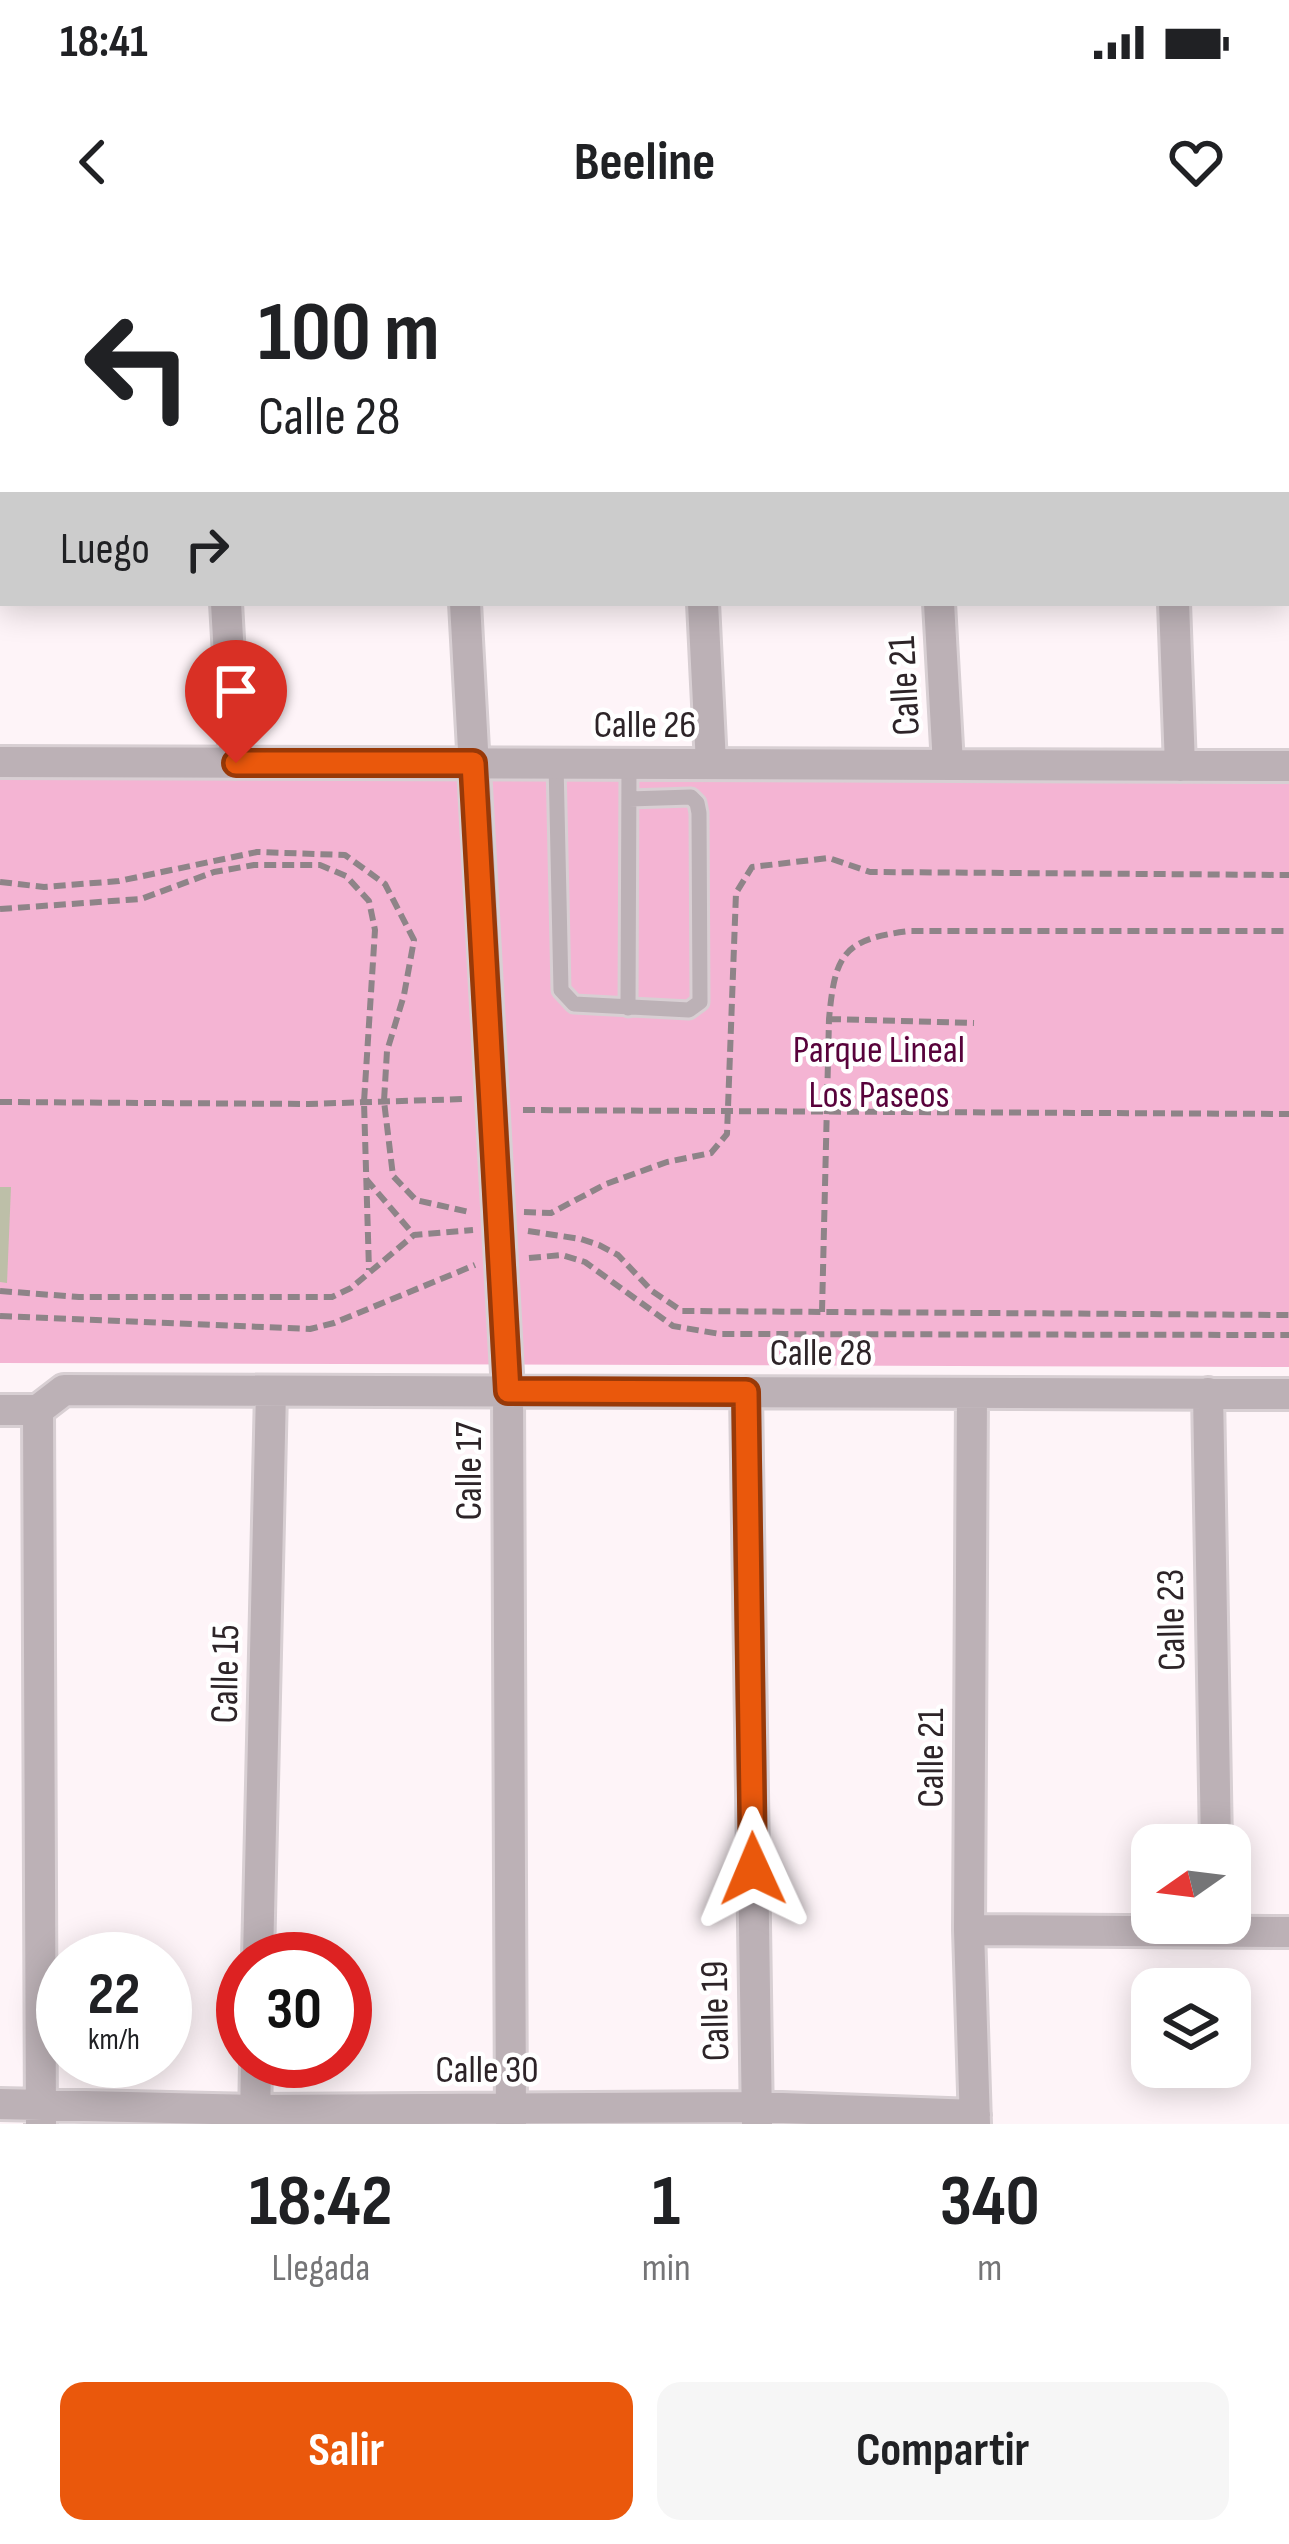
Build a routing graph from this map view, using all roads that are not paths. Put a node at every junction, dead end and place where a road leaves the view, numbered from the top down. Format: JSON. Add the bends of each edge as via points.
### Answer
{"nodes":[{"id":1,"x":226,"y":606,"type":"edge"},
{"id":2,"x":465,"y":606,"type":"edge"},
{"id":3,"x":703,"y":606,"type":"edge"},
{"id":4,"x":939,"y":606,"type":"edge"},
{"id":5,"x":1174,"y":606,"type":"edge"},
{"id":6,"x":0,"y":762,"type":"edge"},
{"id":7,"x":236,"y":763,"type":"junction"},
{"id":8,"x":473,"y":763,"type":"junction"},
{"id":9,"x":556,"y":764,"type":"junction"},
{"id":10,"x":629,"y":764,"type":"junction"},
{"id":11,"x":711,"y":764,"type":"junction"},
{"id":12,"x":948,"y":765,"type":"junction"},
{"id":13,"x":1180,"y":766,"type":"junction"},
{"id":14,"x":1289,"y":766,"type":"edge"},
{"id":15,"x":629,"y":799,"type":"junction"},
{"id":16,"x":628,"y":1008,"type":"junction"},
{"id":17,"x":272,"y":1391,"type":"junction"},
{"id":18,"x":508,"y":1391,"type":"junction"},
{"id":19,"x":746,"y":1392,"type":"junction"},
{"id":20,"x":973,"y":1393,"type":"junction"},
{"id":21,"x":1208,"y":1393,"type":"junction"},
{"id":22,"x":1289,"y":1394,"type":"edge"},
{"id":23,"x":0,"y":1410,"type":"edge"},
{"id":24,"x":38,"y":1410,"type":"junction"},
{"id":25,"x":1216,"y":1824,"type":"edge"},
{"id":26,"x":1131,"y":1929,"type":"edge"},
{"id":27,"x":969,"y":1930,"type":"junction"},
{"id":28,"x":1251,"y":1930,"type":"edge"},
{"id":29,"x":259,"y":1932,"type":"edge"},
{"id":30,"x":1289,"y":1932,"type":"edge"},
{"id":31,"x":0,"y":2104,"type":"edge"},
{"id":32,"x":41,"y":2114,"type":"edge"},
{"id":33,"x":757,"y":2116,"type":"edge"},
{"id":34,"x":255,"y":2117,"type":"edge"},
{"id":35,"x":511,"y":2117,"type":"edge"},
{"id":36,"x":975,"y":2119,"type":"edge"}],
"edges":[{"from":1,"to":7,"type":"street"},
{"from":2,"to":8,"type":"street","name":"Calle 17"},
{"from":3,"to":11,"type":"street"},
{"from":4,"to":12,"type":"street","name":"Calle 21"},
{"from":5,"to":13,"type":"street"},
{"from":6,"to":7,"type":"street","name":"Calle 26"},
{"from":7,"to":8,"type":"street","name":"Calle 26"},
{"from":8,"to":9,"type":"street","name":"Calle 26"},
{"from":8,"to":18,"type":"street","name":"Calle 17"},
{"from":9,"to":10,"type":"street","name":"Calle 26"},
{"from":9,"to":16,"type":"lane","via":[[561,990],[574,1004]]},
{"from":10,"to":11,"type":"street","name":"Calle 26"},
{"from":10,"to":15,"type":"lane"},
{"from":11,"to":12,"type":"street","name":"Calle 26"},
{"from":12,"to":13,"type":"street","name":"Calle 26"},
{"from":13,"to":14,"type":"street","name":"Calle 26"},
{"from":15,"to":16,"type":"lane"},
{"from":15,"to":16,"type":"lane","via":[[697,803],[700,1002],[689,1010]]},
{"from":17,"to":18,"type":"street","name":"Calle 28"},
{"from":17,"to":24,"type":"street","name":"Calle 28","via":[[64,1390]]},
{"from":17,"to":29,"type":"street","name":"Calle 15"},
{"from":18,"to":19,"type":"street","name":"Calle 28"},
{"from":18,"to":35,"type":"street","name":"Calle 17"},
{"from":19,"to":20,"type":"street","name":"Calle 28"},
{"from":19,"to":33,"type":"street","name":"Calle 19"},
{"from":20,"to":21,"type":"street","name":"Calle 28"},
{"from":20,"to":27,"type":"street","name":"Calle 21"},
{"from":21,"to":22,"type":"street","name":"Calle 28"},
{"from":21,"to":25,"type":"street","name":"Calle 23"},
{"from":23,"to":24,"type":"street","name":"Calle 28"},
{"from":24,"to":32,"type":"street"},
{"from":26,"to":27,"type":"street"},
{"from":27,"to":36,"type":"street","name":"Calle 21"},
{"from":28,"to":30,"type":"street"},
{"from":31,"to":32,"type":"street","name":"Calle 30"},
{"from":32,"to":34,"type":"street","name":"Calle 30"},
{"from":33,"to":35,"type":"street","name":"Calle 30"},
{"from":33,"to":36,"type":"street","name":"Calle 30"},
{"from":34,"to":35,"type":"street","name":"Calle 30"}]}
